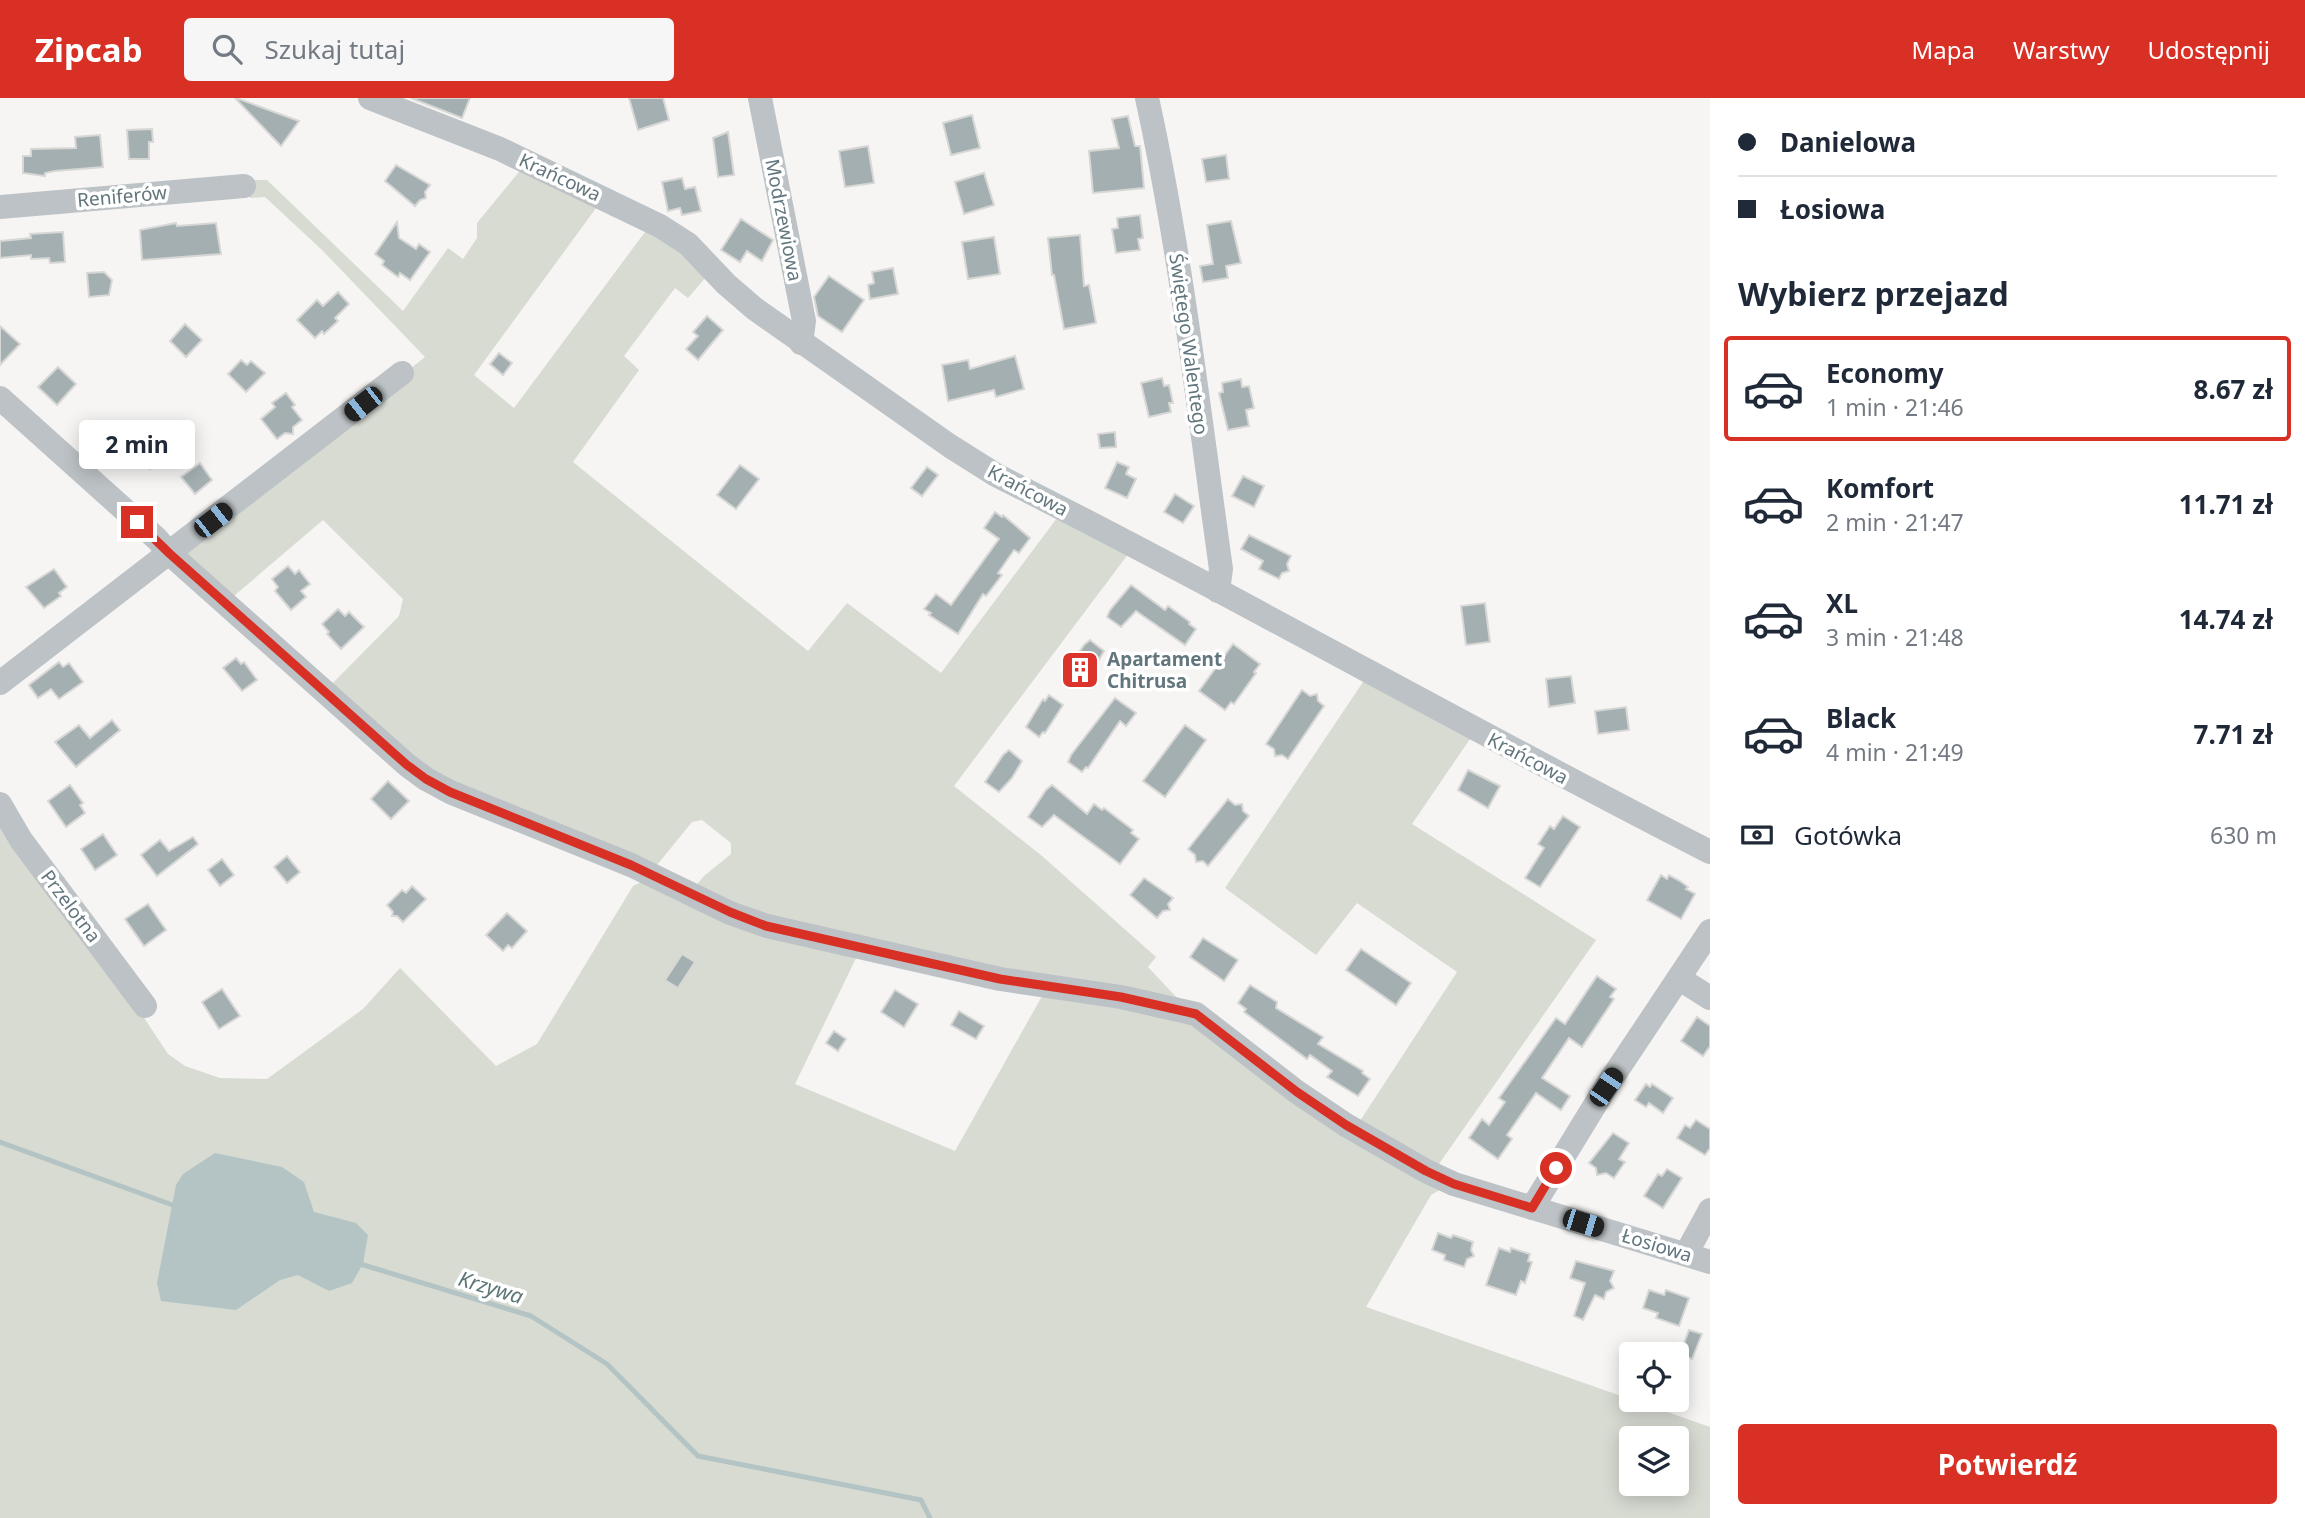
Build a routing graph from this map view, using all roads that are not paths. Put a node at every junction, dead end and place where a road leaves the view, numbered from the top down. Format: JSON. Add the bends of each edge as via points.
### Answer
{"nodes":[{"id":1,"x":370,"y":98,"type":"edge"},
{"id":2,"x":760,"y":98,"type":"edge"},
{"id":3,"x":1147,"y":98,"type":"edge"},
{"id":4,"x":244,"y":186,"type":"dead end"},
{"id":5,"x":0,"y":206,"type":"edge"},
{"id":6,"x":801,"y":343,"type":"junction"},
{"id":7,"x":402,"y":373,"type":"dead end"},
{"id":8,"x":0,"y":398,"type":"edge"},
{"id":9,"x":170,"y":554,"type":"junction"},
{"id":10,"x":1218,"y":591,"type":"junction"},
{"id":11,"x":0,"y":683,"type":"edge"},
{"id":12,"x":0,"y":804,"type":"edge"},
{"id":13,"x":1710,"y":852,"type":"edge"},
{"id":14,"x":1710,"y":932,"type":"edge"},
{"id":15,"x":1680,"y":979,"type":"junction"},
{"id":16,"x":1710,"y":998,"type":"edge"},
{"id":17,"x":145,"y":1006,"type":"dead end"},
{"id":18,"x":1532,"y":1208,"type":"junction"},
{"id":19,"x":1710,"y":1210,"type":"edge"},
{"id":20,"x":1686,"y":1254,"type":"junction"},
{"id":21,"x":1710,"y":1262,"type":"edge"}],
"edges":[{"from":1,"to":6,"type":"street","name":"Krańcowa","via":[[500,149],[660,226],[688,244],[726,284]]},
{"from":2,"to":6,"type":"street","name":"Modrzewiowa","via":[[804,321]]},
{"from":3,"to":10,"type":"street","name":"Świętego Walentego","via":[[1165,179],[1198,404],[1221,569]]},
{"from":4,"to":5,"type":"street","name":"Reniferów"},
{"from":6,"to":10,"type":"street","name":"Krańcowa","via":[[996,475]]},
{"from":7,"to":9,"type":"street"},
{"from":8,"to":9,"type":"street","name":"Łosiowa"},
{"from":9,"to":11,"type":"street"},
{"from":9,"to":18,"type":"street","name":"Łosiowa","via":[[407,765],[450,792],[766,926],[1000,979],[1121,997],[1196,1014],[1317,1105],[1426,1171]]},
{"from":10,"to":13,"type":"street","name":"Krańcowa"},
{"from":12,"to":17,"type":"street","name":"Przelotna"},
{"from":14,"to":15,"type":"street"},
{"from":15,"to":16,"type":"street"},
{"from":15,"to":18,"type":"street","via":[[1606,1087]]},
{"from":18,"to":20,"type":"street","name":"Łosiowa"},
{"from":19,"to":20,"type":"street"},
{"from":20,"to":21,"type":"street","name":"Łosiowa"}]}
